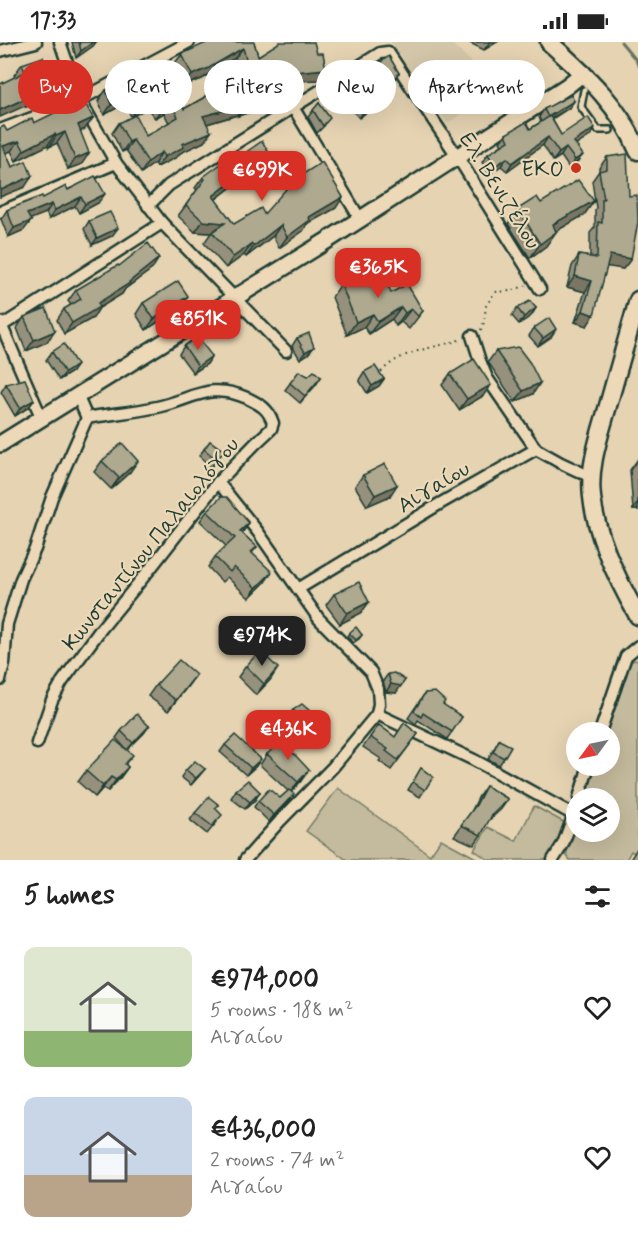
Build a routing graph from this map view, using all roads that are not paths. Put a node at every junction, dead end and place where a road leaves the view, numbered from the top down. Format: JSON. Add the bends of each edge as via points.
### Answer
{"nodes":[{"id":1,"x":36,"y":42,"type":"edge"},
{"id":2,"x":60,"y":42,"type":"edge"},
{"id":3,"x":189,"y":42,"type":"edge"},
{"id":4,"x":549,"y":42,"type":"edge"},
{"id":5,"x":0,"y":51,"type":"edge"},
{"id":6,"x":66,"y":60,"type":"edge"},
{"id":7,"x":583,"y":73,"type":"junction"},
{"id":8,"x":584,"y":90,"type":"dead end"},
{"id":9,"x":93,"y":93,"type":"edge"},
{"id":10,"x":304,"y":100,"type":"edge"},
{"id":11,"x":43,"y":114,"type":"edge"},
{"id":12,"x":88,"y":114,"type":"edge"},
{"id":13,"x":282,"y":114,"type":"edge"},
{"id":14,"x":297,"y":114,"type":"edge"},
{"id":15,"x":0,"y":130,"type":"edge"},
{"id":16,"x":610,"y":130,"type":"dead end"},
{"id":17,"x":638,"y":151,"type":"edge"},
{"id":18,"x":457,"y":156,"type":"junction"},
{"id":19,"x":116,"y":163,"type":"junction"},
{"id":20,"x":148,"y":206,"type":"junction"},
{"id":21,"x":0,"y":212,"type":"edge"},
{"id":22,"x":360,"y":219,"type":"junction"},
{"id":23,"x":162,"y":223,"type":"junction"},
{"id":24,"x":538,"y":285,"type":"road end"},
{"id":25,"x":233,"y":298,"type":"junction"},
{"id":26,"x":638,"y":300,"type":"edge"},
{"id":27,"x":1,"y":325,"type":"edge"},
{"id":28,"x":472,"y":336,"type":"road end"},
{"id":29,"x":286,"y":351,"type":"dead end"},
{"id":30,"x":77,"y":395,"type":"junction"},
{"id":31,"x":87,"y":418,"type":"junction"},
{"id":32,"x":42,"y":419,"type":"junction"},
{"id":33,"x":0,"y":444,"type":"edge"},
{"id":34,"x":536,"y":449,"type":"junction"},
{"id":35,"x":591,"y":477,"type":"junction"},
{"id":36,"x":218,"y":482,"type":"junction"},
{"id":37,"x":298,"y":589,"type":"junction"},
{"id":38,"x":638,"y":616,"type":"edge"},
{"id":39,"x":638,"y":646,"type":"edge"},
{"id":40,"x":0,"y":680,"type":"edge"},
{"id":41,"x":377,"y":714,"type":"junction"},
{"id":42,"x":603,"y":722,"type":"edge"},
{"id":43,"x":37,"y":743,"type":"dead end"},
{"id":44,"x":566,"y":807,"type":"edge"},
{"id":45,"x":566,"y":834,"type":"edge"},
{"id":46,"x":245,"y":860,"type":"edge"},
{"id":47,"x":553,"y":860,"type":"edge"}],
"edges":[{"from":1,"to":5,"type":"street"},
{"from":2,"to":6,"type":"street"},
{"from":3,"to":9,"type":"street"},
{"from":4,"to":7,"type":"main road"},
{"from":7,"to":17,"type":"main road","via":[[619,115]]},
{"from":7,"to":18,"type":"street"},
{"from":8,"to":16,"type":"lane","via":[[581,107],[598,130]]},
{"from":10,"to":18,"type":"street","name":"Ελ. Βενιζέλου","via":[[380,52],[388,52]]},
{"from":11,"to":15,"type":"street"},
{"from":12,"to":19,"type":"street"},
{"from":13,"to":20,"type":"street","via":[[169,185]]},
{"from":14,"to":22,"type":"street"},
{"from":18,"to":22,"type":"street"},
{"from":18,"to":24,"type":"street","name":"Ελ. Βενιζέλου"},
{"from":19,"to":20,"type":"street"},
{"from":19,"to":21,"type":"street"},
{"from":20,"to":23,"type":"street"},
{"from":22,"to":25,"type":"street"},
{"from":23,"to":25,"type":"street"},
{"from":23,"to":27,"type":"street"},
{"from":25,"to":29,"type":"street"},
{"from":25,"to":30,"type":"street"},
{"from":26,"to":35,"type":"main road"},
{"from":27,"to":32,"type":"street"},
{"from":28,"to":34,"type":"street","via":[[487,378]]},
{"from":30,"to":31,"type":"street"},
{"from":30,"to":32,"type":"street"},
{"from":31,"to":36,"type":"street","name":"Κωνσταντίνου Παλαιολόγου","via":[[165,406],[210,392],[235,393],[258,403],[270,416],[271,429]]},
{"from":31,"to":40,"type":"street","via":[[21,579],[7,624]]},
{"from":32,"to":33,"type":"street"},
{"from":34,"to":35,"type":"street"},
{"from":34,"to":37,"type":"street","name":"Αιγαίου"},
{"from":35,"to":38,"type":"main road","via":[[599,534]]},
{"from":36,"to":37,"type":"street"},
{"from":36,"to":43,"type":"street","name":"Κωνσταντίνου Παλαιολόγου","via":[[62,682]]},
{"from":37,"to":41,"type":"street","via":[[319,619],[371,672],[378,689]]},
{"from":39,"to":42,"type":"street","via":[[626,656]]},
{"from":41,"to":44,"type":"street"},
{"from":41,"to":46,"type":"street"},
{"from":45,"to":47,"type":"street"}]}
